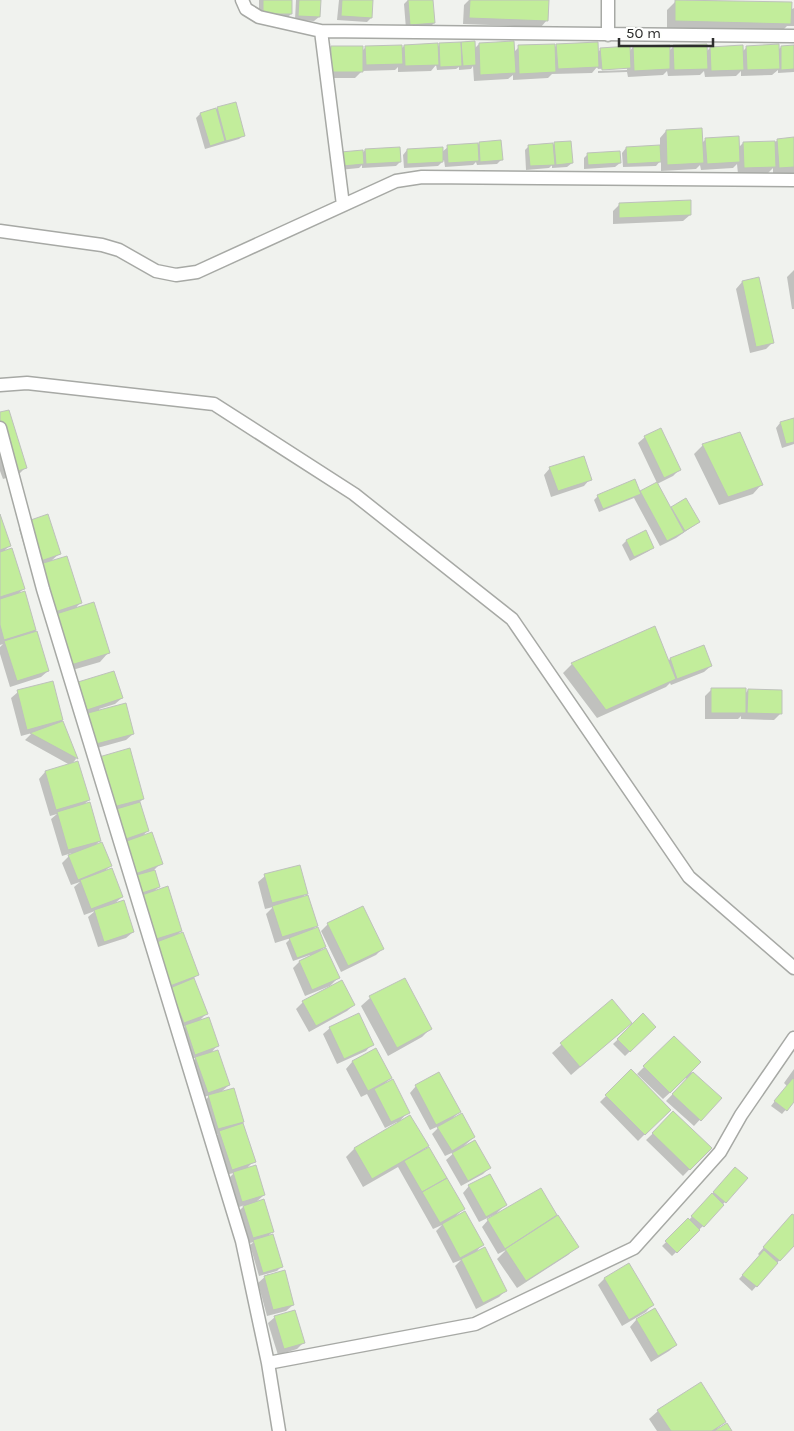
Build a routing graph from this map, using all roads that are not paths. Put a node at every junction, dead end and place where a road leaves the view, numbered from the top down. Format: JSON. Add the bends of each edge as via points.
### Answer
{"nodes":[{"id":1,"x":242,"y":0,"type":"edge"},
{"id":2,"x":608,"y":0,"type":"edge"},
{"id":3,"x":321,"y":31,"type":"junction"},
{"id":4,"x":608,"y":35,"type":"junction"},
{"id":5,"x":794,"y":36,"type":"edge"},
{"id":6,"x":794,"y":180,"type":"edge"},
{"id":7,"x":343,"y":205,"type":"junction"},
{"id":8,"x":0,"y":231,"type":"edge"},
{"id":9,"x":0,"y":385,"type":"edge"},
{"id":10,"x":0,"y":428,"type":"edge"},
{"id":11,"x":794,"y":968,"type":"edge"},
{"id":12,"x":794,"y":1038,"type":"edge"},
{"id":13,"x":268,"y":1363,"type":"junction"},
{"id":14,"x":278,"y":1431,"type":"edge"}],
"edges":[{"from":1,"to":3,"type":"street","via":[[246,9],[259,17]]},
{"from":2,"to":4,"type":"street"},
{"from":3,"to":4,"type":"street"},
{"from":3,"to":7,"type":"street"},
{"from":4,"to":5,"type":"street"},
{"from":6,"to":7,"type":"street","via":[[422,177],[396,181]]},
{"from":7,"to":8,"type":"street","via":[[197,272],[176,275],[156,271],[102,244]]},
{"from":9,"to":11,"type":"street","via":[[27,383],[214,404],[354,494],[512,620],[689,877]]},
{"from":10,"to":13,"type":"street","via":[[43,589],[242,1240]]},
{"from":12,"to":13,"type":"street","via":[[741,1115],[720,1152],[634,1248],[475,1324]]},
{"from":13,"to":14,"type":"street"}]}
